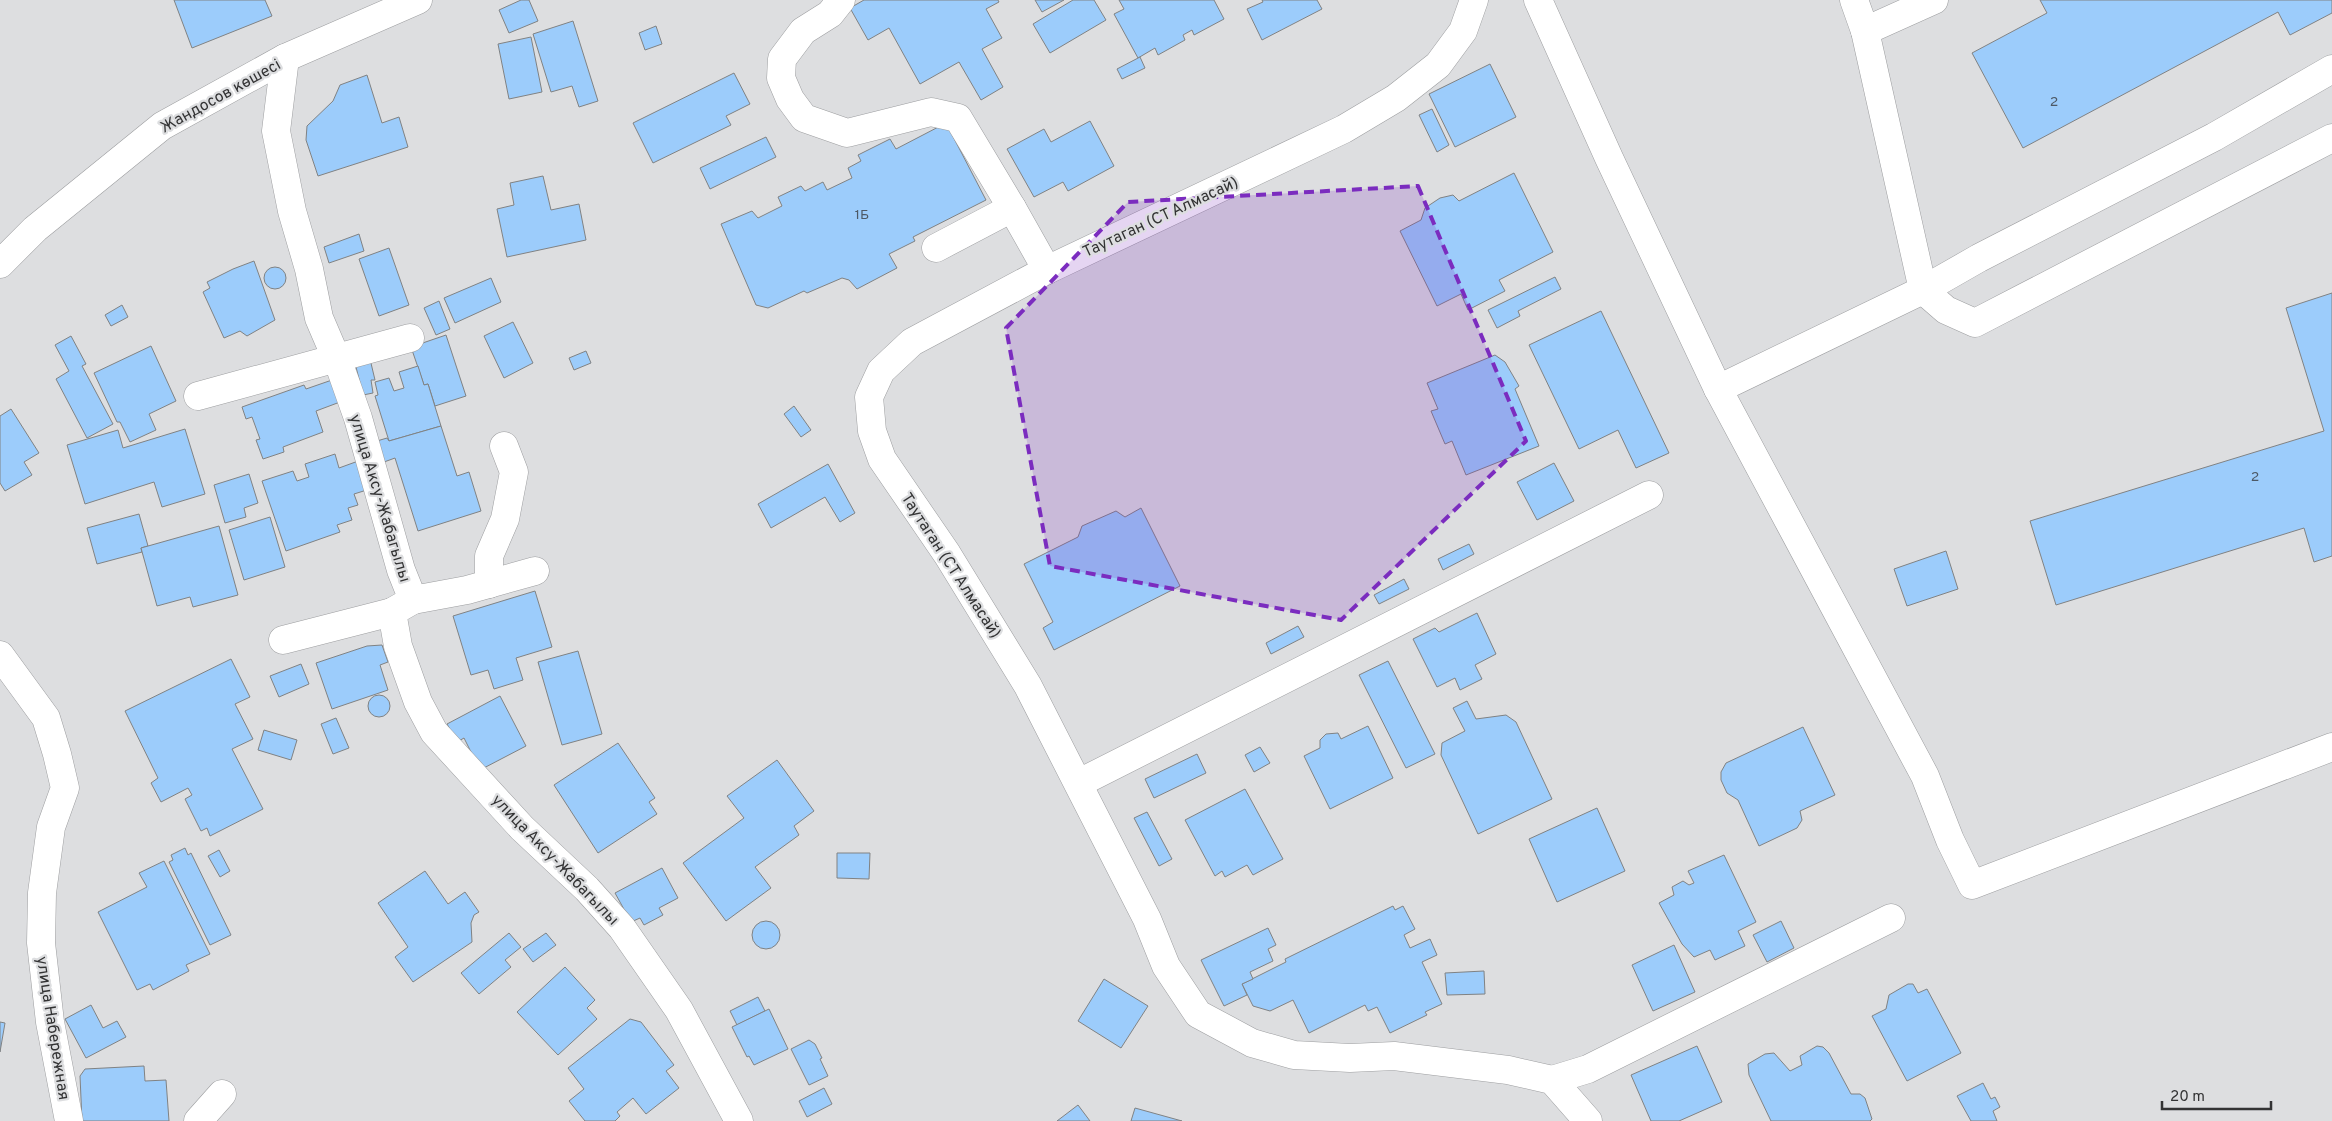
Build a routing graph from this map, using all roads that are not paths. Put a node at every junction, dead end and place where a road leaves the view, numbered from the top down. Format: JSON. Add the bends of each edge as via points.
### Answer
{"nodes":[{"id":1,"x":418,"y":0,"type":"edge"},
{"id":2,"x":841,"y":0,"type":"edge"},
{"id":3,"x":1474,"y":0,"type":"edge"},
{"id":4,"x":1538,"y":0,"type":"edge"},
{"id":5,"x":1854,"y":0,"type":"edge"},
{"id":6,"x":1934,"y":0,"type":"edge"},
{"id":7,"x":384,"y":7,"type":"edge"},
{"id":8,"x":1865,"y":31,"type":"junction"},
{"id":9,"x":286,"y":58,"type":"junction"},
{"id":10,"x":2332,"y":69,"type":"edge"},
{"id":11,"x":2332,"y":138,"type":"edge"},
{"id":12,"x":1012,"y":208,"type":"junction"},
{"id":13,"x":936,"y":248,"type":"dead end"},
{"id":14,"x":0,"y":264,"type":"edge"},
{"id":15,"x":1047,"y":270,"type":"junction"},
{"id":16,"x":1923,"y":290,"type":"junction"},
{"id":17,"x":410,"y":338,"type":"dead end"},
{"id":18,"x":336,"y":359,"type":"junction"},
{"id":19,"x":1718,"y":389,"type":"junction"},
{"id":20,"x":198,"y":396,"type":"dead end"},
{"id":21,"x":504,"y":446,"type":"dead end"},
{"id":22,"x":1649,"y":495,"type":"dead end"},
{"id":23,"x":535,"y":571,"type":"dead end"},
{"id":24,"x":489,"y":584,"type":"junction"},
{"id":25,"x":402,"y":606,"type":"junction"},
{"id":26,"x":283,"y":640,"type":"dead end"},
{"id":27,"x":0,"y":655,"type":"edge"},
{"id":28,"x":2332,"y":747,"type":"edge"},
{"id":29,"x":1079,"y":783,"type":"junction"},
{"id":30,"x":1891,"y":918,"type":"dead end"},
{"id":31,"x":1552,"y":1080,"type":"junction"},
{"id":32,"x":222,"y":1094,"type":"dead end"},
{"id":33,"x":69,"y":1121,"type":"edge"},
{"id":34,"x":198,"y":1121,"type":"edge"},
{"id":35,"x":738,"y":1121,"type":"edge"},
{"id":36,"x":1588,"y":1121,"type":"edge"}],
"edges":[{"from":1,"to":7,"type":"street","name":"Жандосов көшесі"},
{"from":2,"to":12,"type":"street","via":[[830,14],[803,31],[782,59],[781,78],[790,99],[804,118],[847,133],[932,112],[958,118]]},
{"from":3,"to":15,"type":"street","name":"Таутаган (СТ Алмасай)","via":[[1463,31],[1438,65],[1396,98],[1344,128]]},
{"from":4,"to":19,"type":"street"},
{"from":5,"to":8,"type":"street"},
{"from":6,"to":8,"type":"street"},
{"from":7,"to":9,"type":"street","name":"Жандосов көшесі"},
{"from":8,"to":16,"type":"street"},
{"from":9,"to":14,"type":"street","name":"Жандосов көшесі","via":[[162,126],[35,229]]},
{"from":9,"to":18,"type":"street","name":"улица Аксу-Жабагылы","via":[[276,131],[319,318]]},
{"from":10,"to":16,"type":"street","via":[[2214,137]]},
{"from":11,"to":16,"type":"street","via":[[1975,323],[1946,310]]},
{"from":12,"to":13,"type":"street"},
{"from":12,"to":15,"type":"street"},
{"from":15,"to":29,"type":"street","name":"Таутаган (СТ Алмасай)","via":[[912,342],[880,372],[870,397],[872,431],[882,459],[947,554],[1028,686]]},
{"from":16,"to":19,"type":"street"},
{"from":17,"to":18,"type":"street"},
{"from":18,"to":20,"type":"street"},
{"from":18,"to":25,"type":"street","name":"улица Аксу-Жабагылы","via":[[358,418],[401,570]]},
{"from":19,"to":28,"type":"street","via":[[1925,776],[1972,885]]},
{"from":21,"to":24,"type":"street","via":[[514,472],[505,519],[490,556]]},
{"from":22,"to":29,"type":"street"},
{"from":23,"to":24,"type":"street"},
{"from":24,"to":25,"type":"street"},
{"from":25,"to":26,"type":"street"},
{"from":25,"to":35,"type":"street","name":"улица Аксу-Жабагылы","via":[[398,646],[418,702],[434,732],[522,828],[587,889],[622,928],[679,1010]]},
{"from":27,"to":33,"type":"street","name":"улица Набережная","via":[[46,718],[65,788],[51,827],[42,892],[41,943],[50,1022]]},
{"from":29,"to":31,"type":"street","name":"Таутаган (СТ Алмасай)","via":[[1147,919],[1166,966],[1198,1014],[1252,1043],[1294,1055],[1394,1056],[1508,1070]]},
{"from":30,"to":31,"type":"street","via":[[1588,1069]]},
{"from":31,"to":36,"type":"street"},
{"from":32,"to":34,"type":"street"}]}
